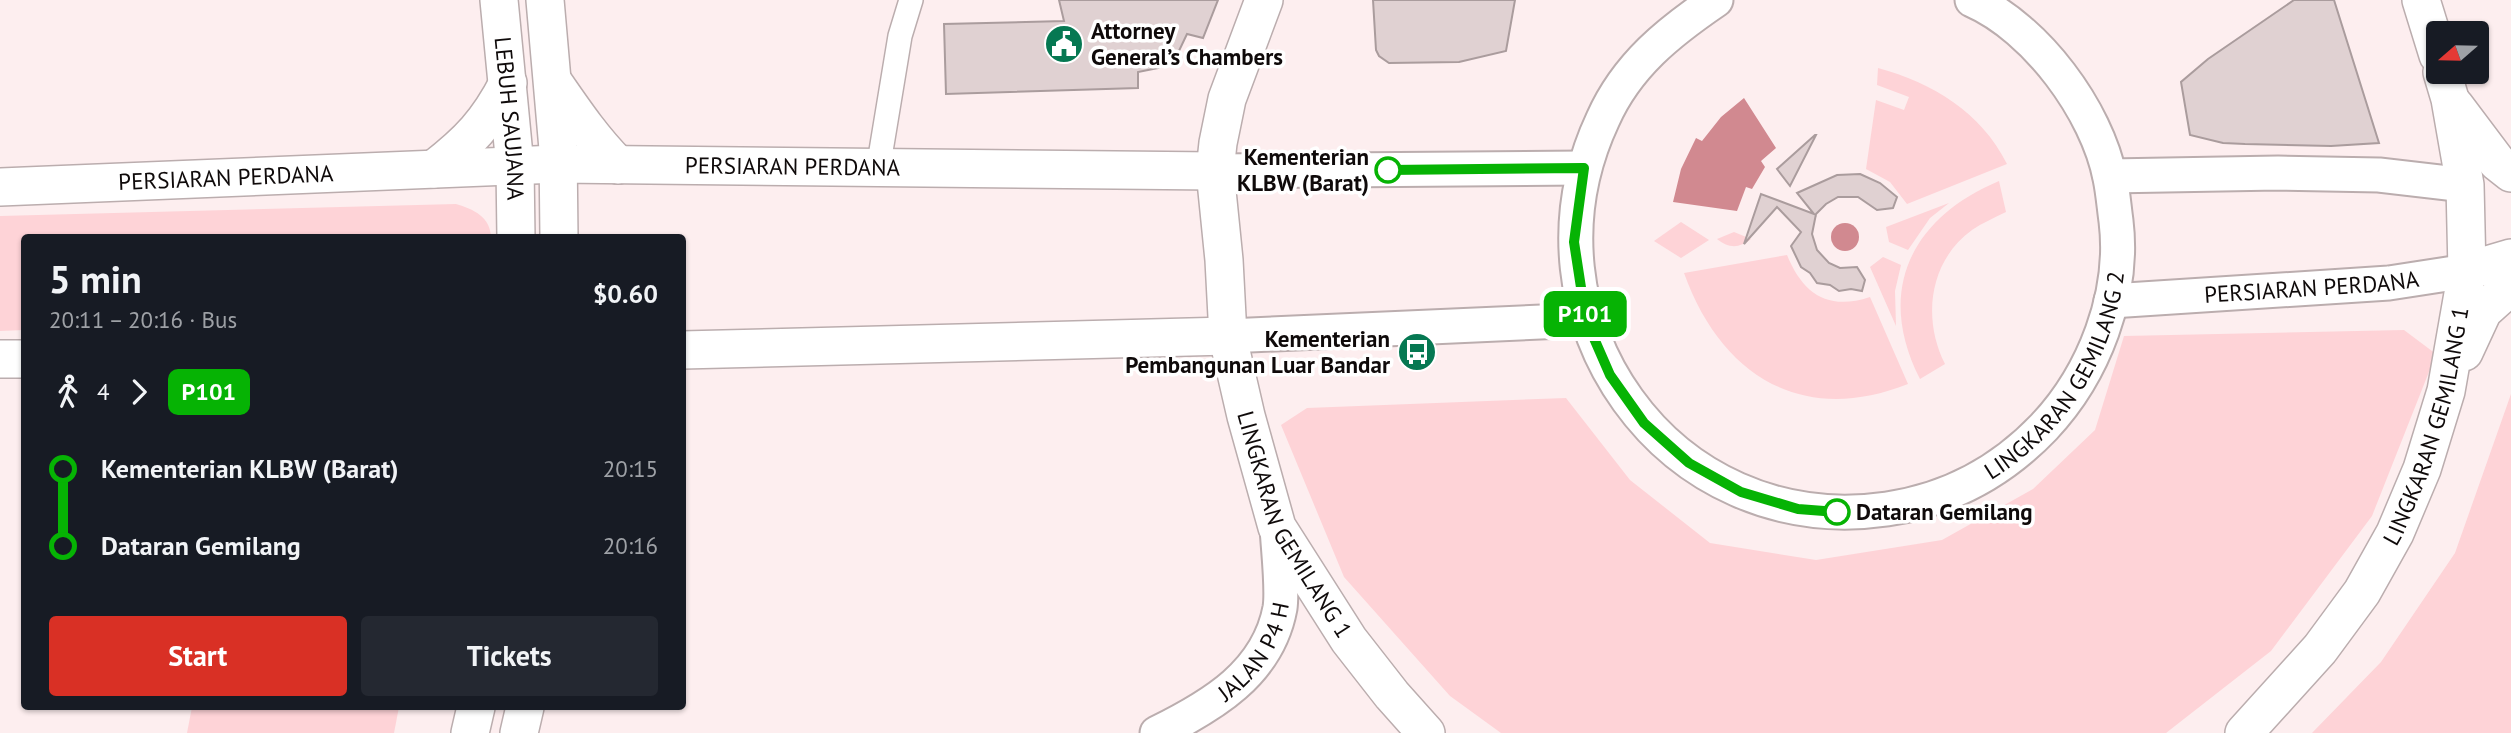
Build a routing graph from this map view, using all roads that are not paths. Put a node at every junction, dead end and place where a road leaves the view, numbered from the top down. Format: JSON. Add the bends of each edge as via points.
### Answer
{"nodes":[{"id":1,"x":499,"y":0,"type":"edge"},
{"id":2,"x":545,"y":0,"type":"edge"},
{"id":3,"x":911,"y":0,"type":"edge"},
{"id":4,"x":1264,"y":0,"type":"edge"},
{"id":5,"x":1716,"y":0,"type":"edge"},
{"id":6,"x":1972,"y":0,"type":"edge"},
{"id":7,"x":2421,"y":0,"type":"edge"},
{"id":8,"x":2427,"y":21,"type":"edge"},
{"id":9,"x":554,"y":82,"type":"junction"},
{"id":10,"x":508,"y":83,"type":"junction"},
{"id":11,"x":2446,"y":85,"type":"edge"},
{"id":12,"x":558,"y":164,"type":"junction"},
{"id":13,"x":618,"y":165,"type":"junction"},
{"id":14,"x":515,"y":166,"type":"junction"},
{"id":15,"x":1584,"y":168,"type":"junction"},
{"id":16,"x":434,"y":169,"type":"junction"},
{"id":17,"x":878,"y":169,"type":"junction"},
{"id":18,"x":1215,"y":171,"type":"junction"},
{"id":19,"x":2511,"y":173,"type":"edge"},
{"id":20,"x":2110,"y":176,"type":"junction"},
{"id":21,"x":2465,"y":185,"type":"junction"},
{"id":22,"x":0,"y":187,"type":"edge"},
{"id":23,"x":2511,"y":194,"type":"edge"},
{"id":24,"x":516,"y":234,"type":"edge"},
{"id":25,"x":559,"y":234,"type":"edge"},
{"id":26,"x":2511,"y":258,"type":"edge"},
{"id":27,"x":2467,"y":271,"type":"junction"},
{"id":28,"x":2511,"y":286,"type":"edge"},
{"id":29,"x":2111,"y":302,"type":"junction"},
{"id":30,"x":1586,"y":320,"type":"junction"},
{"id":31,"x":1228,"y":336,"type":"junction"},
{"id":32,"x":686,"y":350,"type":"edge"},
{"id":33,"x":0,"y":359,"type":"edge"},
{"id":34,"x":21,"y":359,"type":"edge"},
{"id":35,"x":2446,"y":391,"type":"junction"},
{"id":36,"x":1277,"y":527,"type":"junction"},
{"id":37,"x":475,"y":710,"type":"edge"},
{"id":38,"x":524,"y":710,"type":"edge"},
{"id":39,"x":470,"y":733,"type":"edge"},
{"id":40,"x":519,"y":733,"type":"edge"},
{"id":41,"x":1157,"y":733,"type":"edge"},
{"id":42,"x":1426,"y":733,"type":"edge"},
{"id":43,"x":2244,"y":733,"type":"edge"}],
"edges":[{"from":1,"to":10,"type":"main road","name":"LEBUH SAUJANA"},
{"from":2,"to":9,"type":"main road","name":"LEBUH SAUJANA"},
{"from":3,"to":17,"type":"street","via":[[900,36]]},
{"from":4,"to":18,"type":"main road","name":"LINGKARAN GEMILANG 1","via":[[1227,99]]},
{"from":5,"to":15,"type":"street","name":"LINGKARAN GEMILANG 2","via":[[1671,31],[1633,70],[1603,117]]},
{"from":6,"to":20,"type":"street","name":"LINGKARAN GEMILANG 2","via":[[2025,36],[2063,76],[2091,124]]},
{"from":7,"to":8,"type":"main road"},
{"from":9,"to":12,"type":"main road","name":"LEBUH SAUJANA"},
{"from":9,"to":13,"type":"main road","via":[[580,123]]},
{"from":10,"to":14,"type":"main road","name":"LEBUH SAUJANA"},
{"from":10,"to":16,"type":"main road","via":[[493,112],[464,146]]},
{"from":11,"to":19,"type":"main road","via":[[2497,162]]},
{"from":11,"to":21,"type":"main road","name":"LINGKARAN GEMILANG 1"},
{"from":12,"to":13,"type":"main road","name":"PERSIARAN PERDANA"},
{"from":12,"to":14,"type":"main road","name":"PERSIARAN PERDANA"},
{"from":12,"to":25,"type":"main road","name":"LEBUH SAUJANA"},
{"from":13,"to":17,"type":"main road","name":"PERSIARAN PERDANA"},
{"from":14,"to":16,"type":"main road","name":"PERSIARAN PERDANA"},
{"from":14,"to":24,"type":"main road","name":"LEBUH SAUJANA"},
{"from":15,"to":18,"type":"street","name":"PERSIARAN PERDANA"},
{"from":15,"to":30,"type":"street","name":"LINGKARAN GEMILANG 2","via":[[1574,242]]},
{"from":16,"to":22,"type":"main road","name":"PERSIARAN PERDANA"},
{"from":17,"to":18,"type":"main road","name":"PERSIARAN PERDANA"},
{"from":18,"to":31,"type":"main road","name":"LINGKARAN GEMILANG 1"},
{"from":20,"to":21,"type":"street","via":[[2379,175]]},
{"from":20,"to":29,"type":"street","name":"LINGKARAN GEMILANG 2","via":[[2118,239]]},
{"from":21,"to":23,"type":"main road"},
{"from":21,"to":27,"type":"main road","name":"LINGKARAN GEMILANG 1"},
{"from":26,"to":27,"type":"main road","name":"PERSIARAN PERDANA"},
{"from":27,"to":29,"type":"street","name":"PERSIARAN PERDANA","via":[[2389,283]]},
{"from":27,"to":35,"type":"main road","name":"LINGKARAN GEMILANG 1"},
{"from":28,"to":35,"type":"main road","via":[[2483,311]]},
{"from":29,"to":30,"type":"street","name":"LINGKARAN GEMILANG 2","via":[[2092,358],[2080,378],[2061,408],[2020,451],[1971,484],[1916,505],[1857,514],[1798,509],[1752,496],[1689,463],[1644,423],[1630,404],[1610,375]]},
{"from":30,"to":31,"type":"street"},
{"from":31,"to":32,"type":"main road"},
{"from":31,"to":36,"type":"main road","name":"LINGKARAN GEMILANG 1"},
{"from":33,"to":34,"type":"main road"},
{"from":35,"to":43,"type":"main road","name":"LINGKARAN GEMILANG 1","via":[[2423,469],[2362,592],[2320,649]]},
{"from":36,"to":41,"type":"street","name":"JALAN P4 H","via":[[1280,607],[1266,646],[1227,693]]},
{"from":36,"to":42,"type":"main road","name":"LINGKARAN GEMILANG 1","via":[[1349,640]]},
{"from":37,"to":39,"type":"main road"},
{"from":38,"to":40,"type":"main road"}]}
